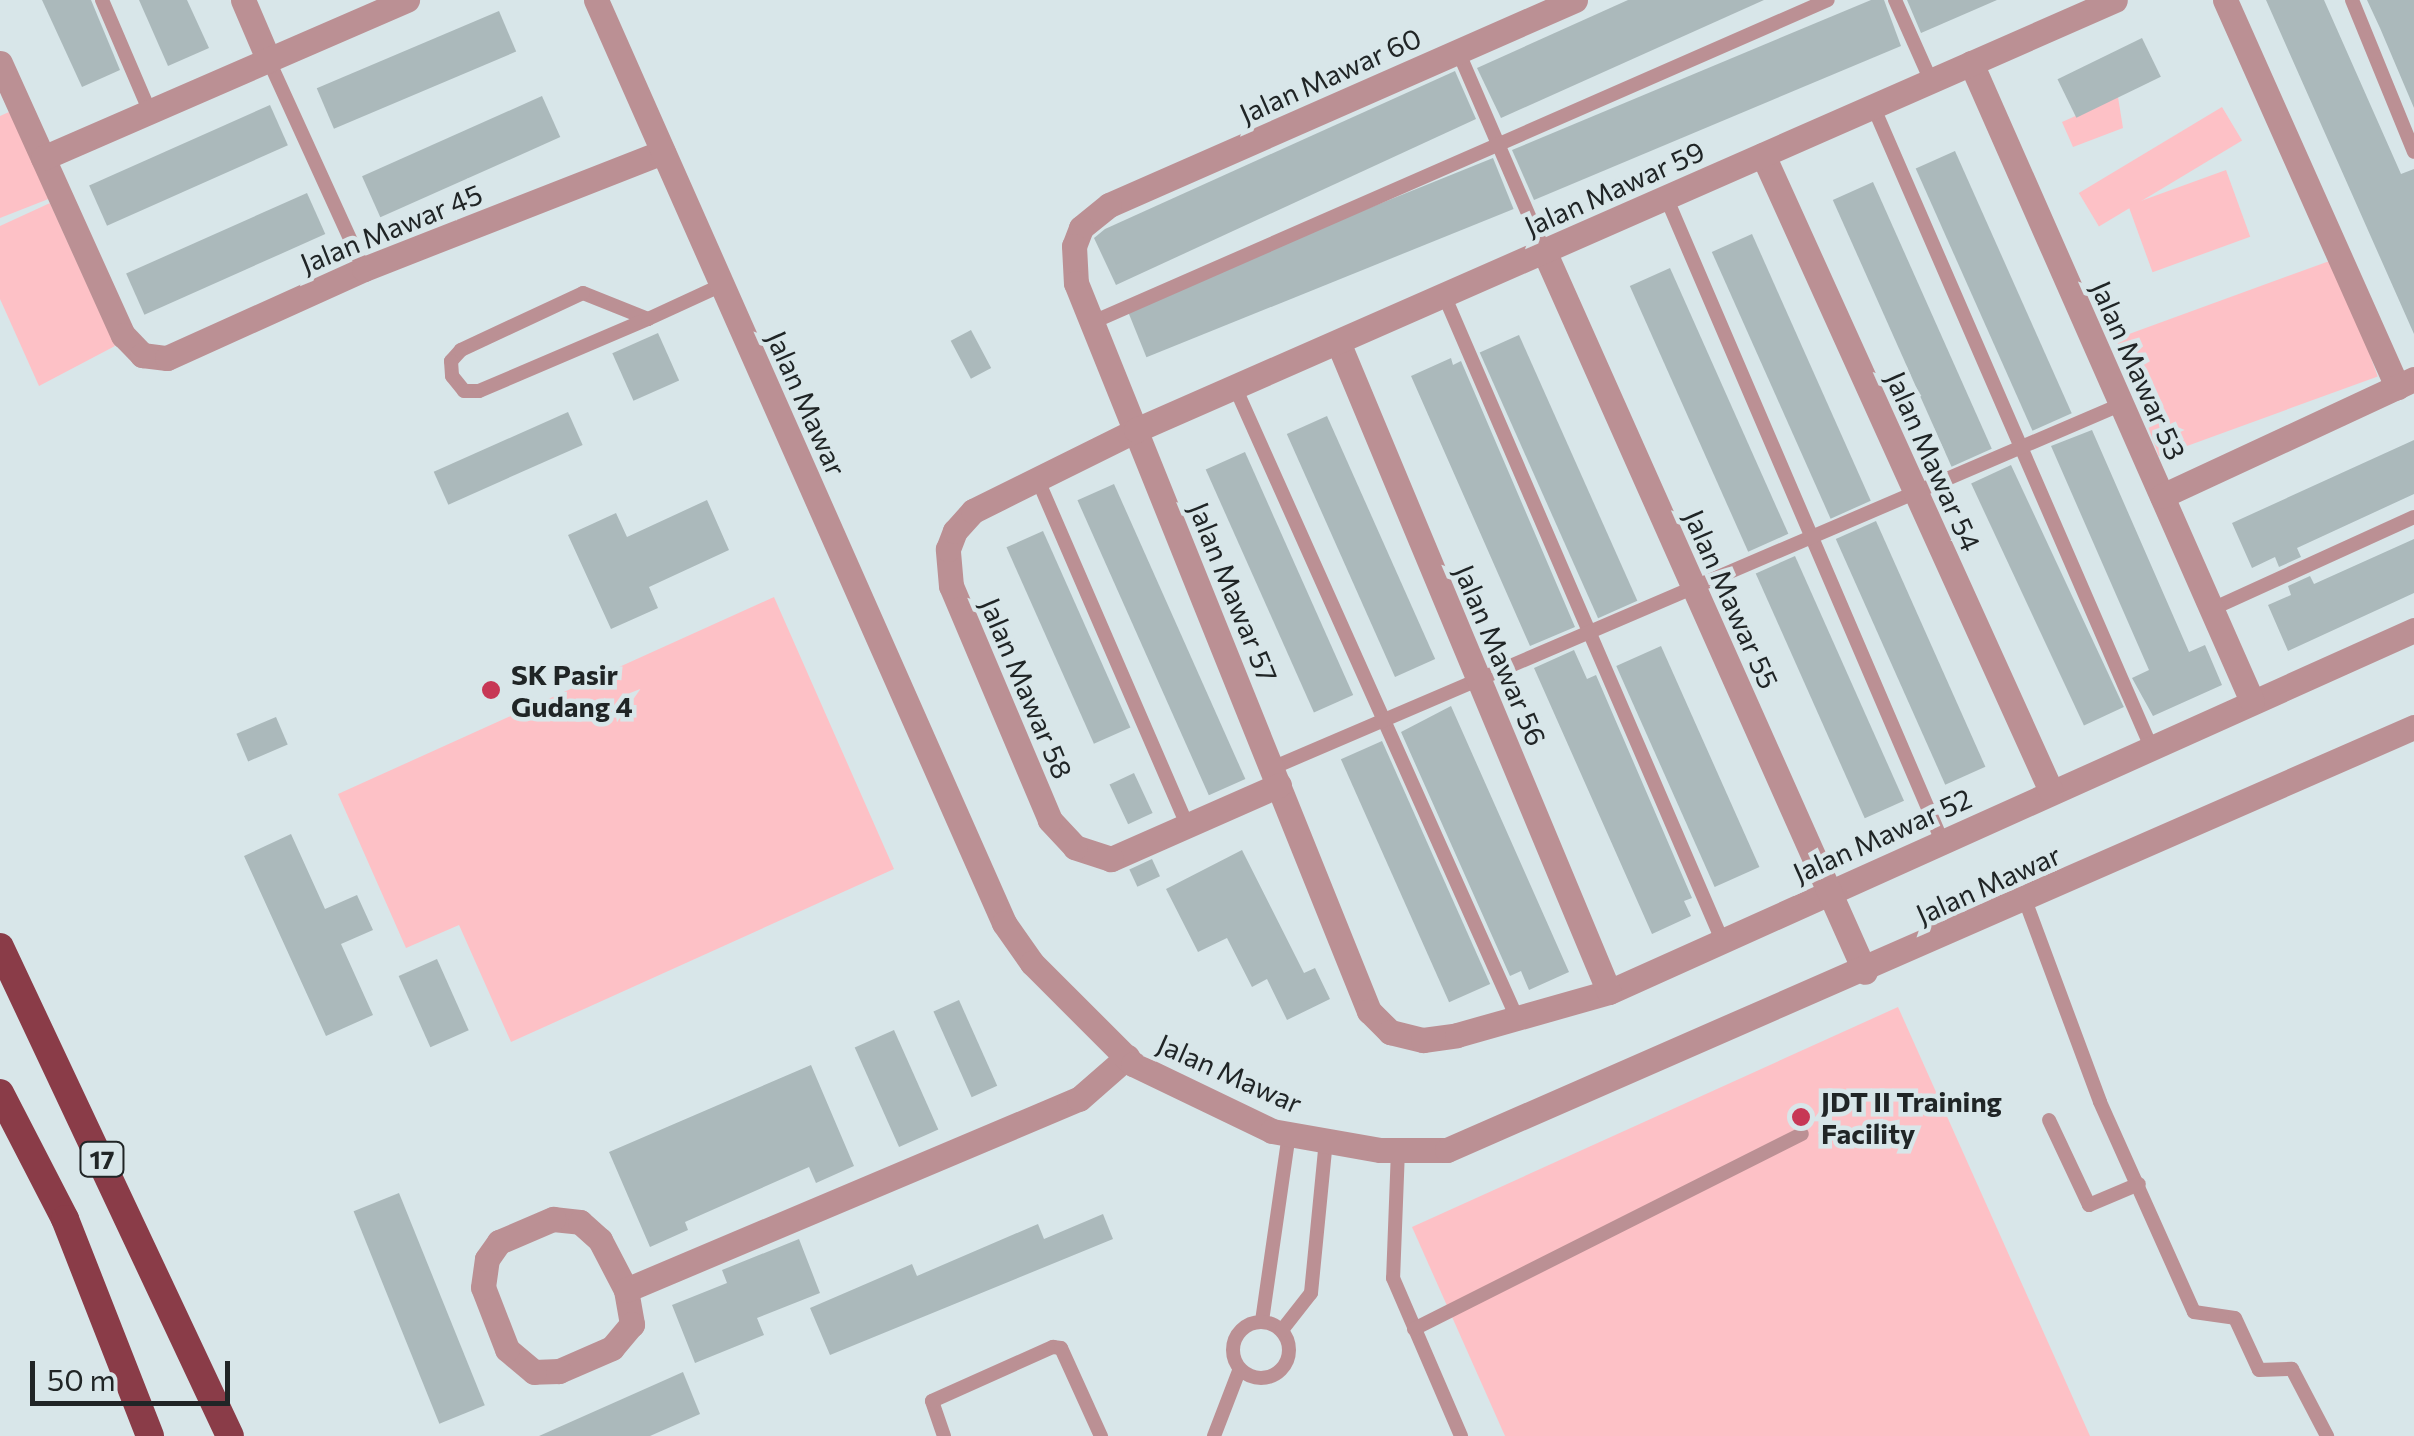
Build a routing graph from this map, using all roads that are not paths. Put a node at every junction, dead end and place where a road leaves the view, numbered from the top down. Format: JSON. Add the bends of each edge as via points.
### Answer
{"nodes":[{"id":1,"x":102,"y":0,"type":"edge"},
{"id":2,"x":242,"y":0,"type":"edge"},
{"id":3,"x":407,"y":0,"type":"edge"},
{"id":4,"x":596,"y":0,"type":"edge"},
{"id":5,"x":1575,"y":0,"type":"edge"},
{"id":6,"x":1828,"y":0,"type":"edge"},
{"id":7,"x":1895,"y":0,"type":"edge"},
{"id":8,"x":2115,"y":0,"type":"edge"},
{"id":9,"x":2225,"y":0,"type":"edge"},
{"id":10,"x":2352,"y":0,"type":"edge"},
{"id":11,"x":371,"y":7,"type":"edge"},
{"id":12,"x":1458,"y":51,"type":"junction"},
{"id":13,"x":269,"y":62,"type":"junction"},
{"id":14,"x":1972,"y":63,"type":"junction"},
{"id":15,"x":0,"y":64,"type":"edge"},
{"id":16,"x":1931,"y":81,"type":"junction"},
{"id":17,"x":7,"y":98,"type":"edge"},
{"id":18,"x":1873,"y":106,"type":"junction"},
{"id":19,"x":150,"y":112,"type":"junction"},
{"id":20,"x":1498,"y":144,"type":"junction"},
{"id":21,"x":663,"y":152,"type":"junction"},
{"id":22,"x":2414,"y":152,"type":"edge"},
{"id":23,"x":1762,"y":155,"type":"junction"},
{"id":24,"x":43,"y":158,"type":"junction"},
{"id":25,"x":1666,"y":198,"type":"junction"},
{"id":26,"x":1109,"y":205,"type":"joint"},
{"id":27,"x":1544,"y":251,"type":"junction"},
{"id":28,"x":364,"y":269,"type":"junction"},
{"id":29,"x":722,"y":285,"type":"junction"},
{"id":30,"x":1444,"y":295,"type":"junction"},
{"id":31,"x":648,"y":319,"type":"junction"},
{"id":32,"x":1093,"y":322,"type":"junction"},
{"id":33,"x":1338,"y":342,"type":"junction"},
{"id":34,"x":2406,"y":383,"type":"edge"},
{"id":35,"x":1235,"y":386,"type":"junction"},
{"id":36,"x":2122,"y":404,"type":"junction"},
{"id":37,"x":1136,"y":430,"type":"junction"},
{"id":38,"x":2021,"y":446,"type":"junction"},
{"id":39,"x":1037,"y":478,"type":"junction"},
{"id":40,"x":1915,"y":492,"type":"junction"},
{"id":41,"x":2162,"y":496,"type":"junction"},
{"id":42,"x":2414,"y":516,"type":"edge"},
{"id":43,"x":1811,"y":536,"type":"junction"},
{"id":44,"x":1693,"y":586,"type":"junction"},
{"id":45,"x":2212,"y":609,"type":"junction"},
{"id":46,"x":2414,"y":630,"type":"edge"},
{"id":47,"x":1590,"y":632,"type":"junction"},
{"id":48,"x":1479,"y":682,"type":"junction"},
{"id":49,"x":2252,"y":701,"type":"junction"},
{"id":50,"x":1389,"y":719,"type":"junction"},
{"id":51,"x":2414,"y":727,"type":"edge"},
{"id":52,"x":2151,"y":746,"type":"junction"},
{"id":53,"x":1276,"y":776,"type":"junction"},
{"id":54,"x":2051,"y":792,"type":"junction"},
{"id":55,"x":1187,"y":825,"type":"junction"},
{"id":56,"x":1942,"y":841,"type":"junction"},
{"id":57,"x":1830,"y":892,"type":"junction"},
{"id":58,"x":2025,"y":900,"type":"junction"},
{"id":59,"x":1722,"y":940,"type":"junction"},
{"id":60,"x":0,"y":947,"type":"edge"},
{"id":61,"x":1865,"y":972,"type":"junction"},
{"id":62,"x":1609,"y":992,"type":"junction"},
{"id":63,"x":1369,"y":1011,"type":"joint"},
{"id":64,"x":1517,"y":1018,"type":"junction"},
{"id":65,"x":1127,"y":1057,"type":"junction"},
{"id":66,"x":0,"y":1093,"type":"edge"},
{"id":67,"x":2049,"y":1120,"type":"dead end"},
{"id":68,"x":1289,"y":1134,"type":"junction"},
{"id":69,"x":1802,"y":1134,"type":"dead end"},
{"id":70,"x":1326,"y":1142,"type":"junction"},
{"id":71,"x":1398,"y":1150,"type":"junction"},
{"id":72,"x":2139,"y":1184,"type":"junction"},
{"id":73,"x":626,"y":1290,"type":"junction"},
{"id":74,"x":1262,"y":1321,"type":"junction"},
{"id":75,"x":1414,"y":1329,"type":"junction"},
{"id":76,"x":1282,"y":1330,"type":"junction"},
{"id":77,"x":1239,"y":1371,"type":"junction"},
{"id":78,"x":150,"y":1436,"type":"edge"},
{"id":79,"x":230,"y":1436,"type":"edge"},
{"id":80,"x":944,"y":1436,"type":"edge"},
{"id":81,"x":1101,"y":1436,"type":"edge"},
{"id":82,"x":1214,"y":1436,"type":"edge"},
{"id":83,"x":1461,"y":1436,"type":"edge"},
{"id":84,"x":2326,"y":1436,"type":"edge"}],
"edges":[{"from":1,"to":19,"type":"lane"},
{"from":2,"to":13,"type":"street"},
{"from":3,"to":11,"type":"street"},
{"from":4,"to":21,"type":"street","name":"Jalan Mawar"},
{"from":5,"to":12,"type":"street","name":"Jalan Mawar 60"},
{"from":6,"to":20,"type":"lane"},
{"from":7,"to":16,"type":"lane"},
{"from":8,"to":14,"type":"street","name":"Jalan Mawar 59"},
{"from":9,"to":34,"type":"street"},
{"from":10,"to":22,"type":"lane"},
{"from":11,"to":13,"type":"street"},
{"from":12,"to":20,"type":"lane"},
{"from":12,"to":26,"type":"street","name":"Jalan Mawar 60"},
{"from":13,"to":19,"type":"street"},
{"from":13,"to":28,"type":"lane"},
{"from":14,"to":16,"type":"street","name":"Jalan Mawar 59"},
{"from":14,"to":36,"type":"street","name":"Jalan Mawar 53"},
{"from":15,"to":17,"type":"street"},
{"from":16,"to":18,"type":"street","name":"Jalan Mawar 59"},
{"from":17,"to":24,"type":"street"},
{"from":18,"to":23,"type":"street","name":"Jalan Mawar 59"},
{"from":18,"to":38,"type":"lane"},
{"from":19,"to":24,"type":"street"},
{"from":20,"to":27,"type":"lane"},
{"from":20,"to":32,"type":"lane"},
{"from":21,"to":28,"type":"street","name":"Jalan Mawar 45"},
{"from":21,"to":29,"type":"street","name":"Jalan Mawar"},
{"from":23,"to":25,"type":"street","name":"Jalan Mawar 59"},
{"from":23,"to":40,"type":"street","name":"Jalan Mawar 54"},
{"from":24,"to":28,"type":"street","name":"Jalan Mawar 45","via":[[123,335],[142,355],[167,358]]},
{"from":25,"to":27,"type":"street","name":"Jalan Mawar 59"},
{"from":25,"to":43,"type":"lane"},
{"from":26,"to":32,"type":"street","name":"Jalan Mawar 57","via":[[1081,228],[1074,246],[1076,283]]},
{"from":27,"to":30,"type":"street","name":"Jalan Mawar 59"},
{"from":27,"to":44,"type":"street","name":"Jalan Mawar 55"},
{"from":29,"to":31,"type":"lane"},
{"from":29,"to":65,"type":"street","name":"Jalan Mawar","via":[[1004,923],[1032,963]]},
{"from":30,"to":33,"type":"street","name":"Jalan Mawar 59"},
{"from":30,"to":47,"type":"lane"},
{"from":31,"to":31,"type":"lane","via":[[480,391],[464,392],[452,376],[451,362],[461,350],[583,293]]},
{"from":32,"to":37,"type":"street","name":"Jalan Mawar 57"},
{"from":33,"to":35,"type":"street","name":"Jalan Mawar 59"},
{"from":33,"to":48,"type":"street","name":"Jalan Mawar 56"},
{"from":34,"to":41,"type":"street"},
{"from":35,"to":37,"type":"street","name":"Jalan Mawar 59"},
{"from":35,"to":50,"type":"lane"},
{"from":36,"to":38,"type":"lane"},
{"from":36,"to":41,"type":"street","name":"Jalan Mawar 53"},
{"from":37,"to":39,"type":"street","name":"Jalan Mawar 58"},
{"from":37,"to":53,"type":"street","name":"Jalan Mawar 57"},
{"from":38,"to":40,"type":"lane"},
{"from":38,"to":52,"type":"lane"},
{"from":39,"to":55,"type":"lane"},
{"from":39,"to":55,"type":"street","name":"Jalan Mawar 58","via":[[973,511],[956,531],[947,568],[1050,820],[1075,848],[1111,859]]},
{"from":40,"to":43,"type":"lane"},
{"from":40,"to":54,"type":"street","name":"Jalan Mawar 54"},
{"from":41,"to":45,"type":"street","name":"Jalan Mawar 53"},
{"from":42,"to":45,"type":"lane"},
{"from":43,"to":44,"type":"lane"},
{"from":43,"to":56,"type":"lane"},
{"from":44,"to":47,"type":"lane"},
{"from":44,"to":57,"type":"street","name":"Jalan Mawar 55"},
{"from":45,"to":49,"type":"street","name":"Jalan Mawar 53"},
{"from":46,"to":49,"type":"street","name":"Jalan Mawar 52"},
{"from":47,"to":48,"type":"lane"},
{"from":47,"to":59,"type":"lane"},
{"from":48,"to":50,"type":"lane"},
{"from":48,"to":62,"type":"street","name":"Jalan Mawar 56"},
{"from":49,"to":52,"type":"street","name":"Jalan Mawar 52"},
{"from":50,"to":53,"type":"lane"},
{"from":50,"to":64,"type":"lane"},
{"from":51,"to":58,"type":"street","name":"Jalan Mawar"},
{"from":52,"to":54,"type":"street","name":"Jalan Mawar 52"},
{"from":53,"to":55,"type":"street","name":"Jalan Mawar 58"},
{"from":53,"to":63,"type":"street","name":"Jalan Mawar 57"},
{"from":54,"to":56,"type":"street","name":"Jalan Mawar 52"},
{"from":56,"to":57,"type":"street","name":"Jalan Mawar 52"},
{"from":57,"to":59,"type":"street","name":"Jalan Mawar 52"},
{"from":57,"to":61,"type":"street","name":"Jalan Mawar 55"},
{"from":58,"to":61,"type":"street","name":"Jalan Mawar"},
{"from":58,"to":72,"type":"lane","via":[[2100,1102]]},
{"from":59,"to":62,"type":"street","name":"Jalan Mawar 52"},
{"from":60,"to":79,"type":"highway","number":"17"},
{"from":61,"to":71,"type":"street","name":"Jalan Mawar","via":[[1447,1150]]},
{"from":62,"to":64,"type":"street","name":"Jalan Mawar 52"},
{"from":63,"to":64,"type":"street","name":"Jalan Mawar 52","via":[[1390,1032],[1423,1040]]},
{"from":65,"to":68,"type":"street","name":"Jalan Mawar","via":[[1207,1102]]},
{"from":65,"to":73,"type":"street","via":[[1079,1099]]},
{"from":66,"to":78,"type":"highway","number":"17","via":[[64,1219]]},
{"from":67,"to":72,"type":"lane","via":[[2088,1205]]},
{"from":68,"to":70,"type":"street","name":"Jalan Mawar"},
{"from":68,"to":74,"type":"lane"},
{"from":69,"to":75,"type":"lane"},
{"from":70,"to":71,"type":"street","name":"Jalan Mawar"},
{"from":70,"to":76,"type":"lane","via":[[1311,1293]]},
{"from":71,"to":75,"type":"lane","via":[[1390,1258]]},
{"from":72,"to":84,"type":"lane","via":[[2194,1312],[2235,1318],[2259,1370],[2292,1369]]},
{"from":73,"to":73,"type":"street","via":[[600,1240],[580,1222],[552,1218],[499,1242],[487,1259],[483,1288],[507,1349],[534,1372],[559,1370],[612,1348],[632,1324]]},
{"from":74,"to":76,"type":"lane"},
{"from":74,"to":77,"type":"lane","via":[[1241,1329],[1231,1350]]},
{"from":75,"to":83,"type":"lane"},
{"from":76,"to":77,"type":"lane","via":[[1290,1351],[1281,1372],[1260,1380]]},
{"from":77,"to":82,"type":"lane"},
{"from":80,"to":81,"type":"lane","via":[[932,1402],[1053,1348],[1061,1348]]}]}
